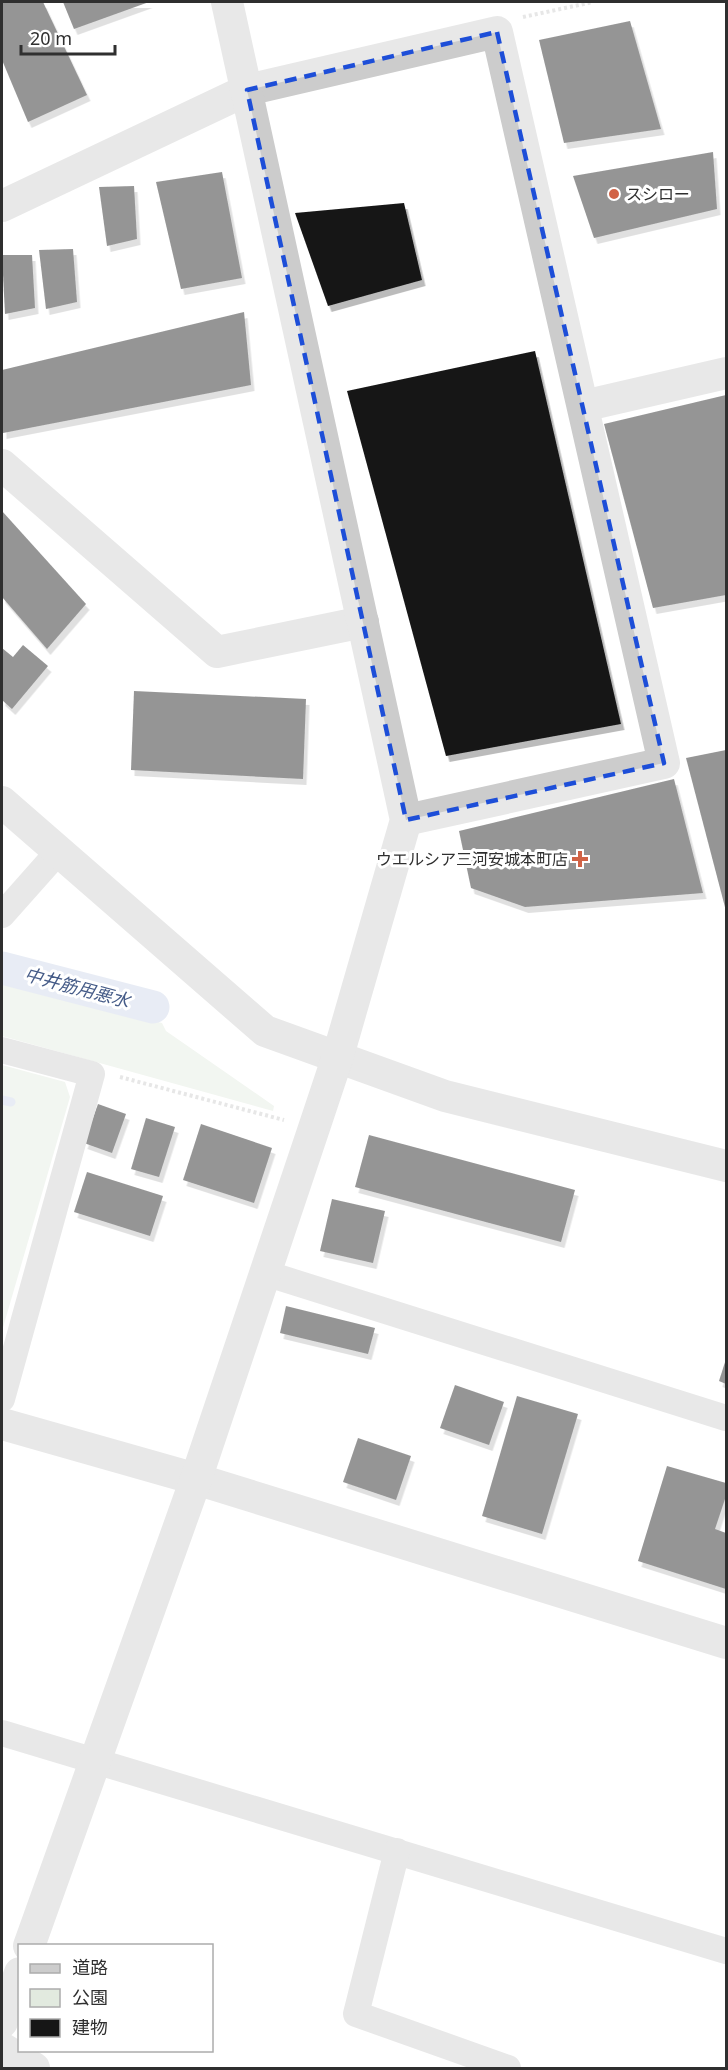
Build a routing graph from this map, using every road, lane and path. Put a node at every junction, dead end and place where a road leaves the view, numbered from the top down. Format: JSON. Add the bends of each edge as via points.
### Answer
{"nodes":[{"id":1,"x":227,"y":2,"type":"edge"},
{"id":2,"x":593,"y":2,"type":"edge"},
{"id":3,"x":497,"y":32,"type":"junction"},
{"id":4,"x":247,"y":90,"type":"junction"},
{"id":5,"x":2,"y":207,"type":"edge"},
{"id":6,"x":726,"y":373,"type":"edge"},
{"id":7,"x":583,"y":406,"type":"junction"},
{"id":8,"x":2,"y":465,"type":"edge"},
{"id":9,"x":363,"y":622,"type":"junction"},
{"id":10,"x":2,"y":802,"type":"edge"},
{"id":11,"x":406,"y":820,"type":"junction"},
{"id":12,"x":58,"y":852,"type":"junction"},
{"id":13,"x":2,"y":915,"type":"edge"},
{"id":14,"x":2,"y":1050,"type":"edge"},
{"id":15,"x":337,"y":1059,"type":"junction"},
{"id":16,"x":92,"y":1074,"type":"junction"},
{"id":17,"x":314,"y":1128,"type":"junction"},
{"id":18,"x":726,"y":1166,"type":"edge"},
{"id":19,"x":265,"y":1273,"type":"junction"},
{"id":20,"x":2,"y":1399,"type":"edge"},
{"id":21,"x":726,"y":1418,"type":"edge"},
{"id":22,"x":2,"y":1424,"type":"edge"},
{"id":23,"x":196,"y":1479,"type":"junction"},
{"id":24,"x":726,"y":1643,"type":"edge"},
{"id":25,"x":2,"y":1733,"type":"edge"},
{"id":26,"x":96,"y":1763,"type":"junction"},
{"id":27,"x":397,"y":1851,"type":"junction"},
{"id":28,"x":31,"y":1944,"type":"edge"},
{"id":29,"x":726,"y":1951,"type":"edge"},
{"id":30,"x":18,"y":1978,"type":"edge"},
{"id":31,"x":2,"y":2022,"type":"edge"},
{"id":32,"x":2,"y":2048,"type":"edge"},
{"id":33,"x":34,"y":2068,"type":"edge"},
{"id":34,"x":508,"y":2068,"type":"edge"}],
"edges":[{"from":1,"to":4,"type":"street"},
{"from":2,"to":3,"type":"path","via":[[511,20]]},
{"from":3,"to":4,"type":"street"},
{"from":3,"to":7,"type":"street"},
{"from":4,"to":5,"type":"street"},
{"from":4,"to":9,"type":"street"},
{"from":6,"to":7,"type":"street"},
{"from":7,"to":11,"type":"street","via":[[664,763]]},
{"from":8,"to":9,"type":"street","via":[[218,652]]},
{"from":9,"to":11,"type":"street"},
{"from":10,"to":12,"type":"street"},
{"from":11,"to":15,"type":"street"},
{"from":12,"to":13,"type":"street"},
{"from":12,"to":15,"type":"street","via":[[265,1031]]},
{"from":14,"to":16,"type":"street"},
{"from":15,"to":17,"type":"street"},
{"from":15,"to":18,"type":"street","via":[[445,1096]]},
{"from":16,"to":17,"type":"path","via":[[110,1075]]},
{"from":16,"to":20,"type":"street"},
{"from":17,"to":19,"type":"street"},
{"from":19,"to":21,"type":"street"},
{"from":19,"to":23,"type":"street"},
{"from":22,"to":23,"type":"street"},
{"from":23,"to":24,"type":"street"},
{"from":23,"to":26,"type":"street"},
{"from":25,"to":26,"type":"street"},
{"from":26,"to":27,"type":"street"},
{"from":26,"to":28,"type":"street"},
{"from":27,"to":29,"type":"street"},
{"from":27,"to":34,"type":"street","via":[[356,2014]]},
{"from":30,"to":31,"type":"street"},
{"from":32,"to":33,"type":"street"}]}
